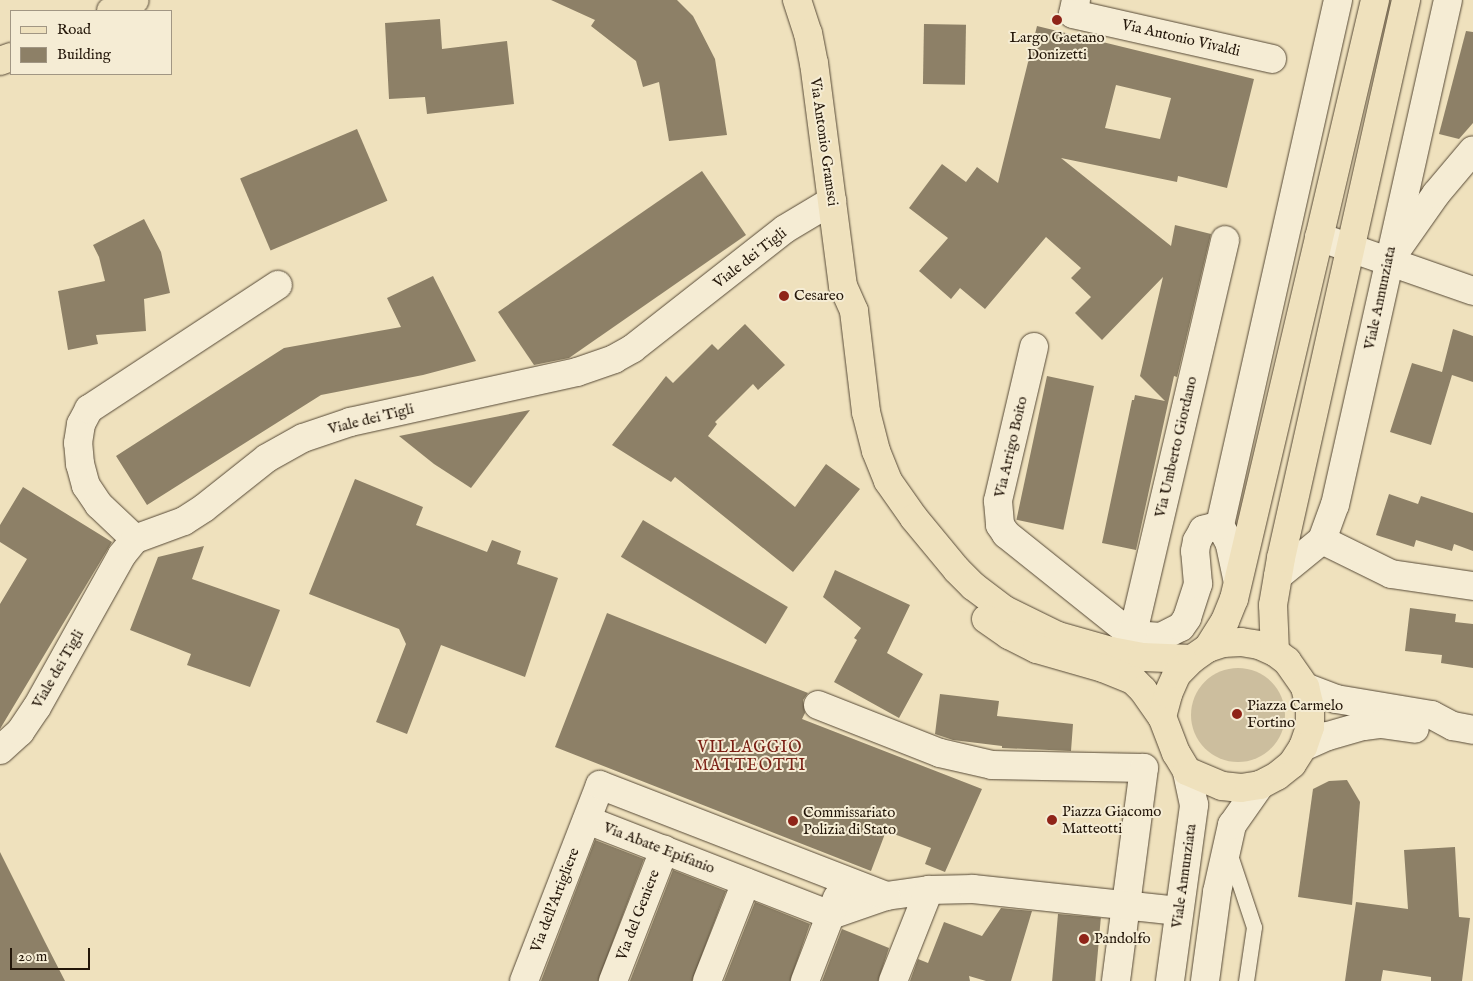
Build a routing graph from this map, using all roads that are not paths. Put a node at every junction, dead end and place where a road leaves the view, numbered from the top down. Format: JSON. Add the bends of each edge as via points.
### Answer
{"nodes":[{"id":1,"x":135,"y":0,"type":"edge"},
{"id":2,"x":797,"y":0,"type":"edge"},
{"id":3,"x":1338,"y":0,"type":"edge"},
{"id":4,"x":1375,"y":0,"type":"edge"},
{"id":5,"x":1406,"y":0,"type":"edge"},
{"id":6,"x":1448,"y":0,"type":"edge"},
{"id":7,"x":1083,"y":9,"type":"edge"},
{"id":8,"x":113,"y":10,"type":"edge"},
{"id":9,"x":1327,"y":50,"type":"junction"},
{"id":10,"x":1361,"y":58,"type":"junction"},
{"id":11,"x":1272,"y":59,"type":"dead end"},
{"id":12,"x":1473,"y":150,"type":"edge"},
{"id":13,"x":832,"y":201,"type":"junction"},
{"id":14,"x":1319,"y":237,"type":"junction"},
{"id":15,"x":1225,"y":240,"type":"dead end"},
{"id":16,"x":1350,"y":248,"type":"junction"},
{"id":17,"x":1388,"y":262,"type":"junction"},
{"id":18,"x":278,"y":285,"type":"dead end"},
{"id":19,"x":843,"y":286,"type":"junction"},
{"id":20,"x":1473,"y":291,"type":"edge"},
{"id":21,"x":1034,"y":347,"type":"dead end"},
{"id":22,"x":1220,"y":524,"type":"junction"},
{"id":23,"x":135,"y":539,"type":"junction"},
{"id":24,"x":1322,"y":540,"type":"junction"},
{"id":25,"x":1278,"y":576,"type":"junction"},
{"id":26,"x":1237,"y":578,"type":"junction"},
{"id":27,"x":1473,"y":586,"type":"edge"},
{"id":28,"x":1130,"y":645,"type":"junction"},
{"id":29,"x":1275,"y":652,"type":"junction"},
{"id":30,"x":1200,"y":654,"type":"junction"},
{"id":31,"x":1305,"y":687,"type":"junction"},
{"id":32,"x":818,"y":704,"type":"dead end"},
{"id":33,"x":1162,"y":717,"type":"junction"},
{"id":34,"x":1463,"y":728,"type":"edge"},
{"id":35,"x":1303,"y":747,"type":"junction"},
{"id":36,"x":0,"y":750,"type":"edge"},
{"id":37,"x":1186,"y":771,"type":"junction"},
{"id":38,"x":1260,"y":785,"type":"junction"},
{"id":39,"x":587,"y":820,"type":"junction"},
{"id":40,"x":1228,"y":847,"type":"junction"},
{"id":41,"x":664,"y":850,"type":"junction"},
{"id":42,"x":844,"y":880,"type":"junction"},
{"id":43,"x":746,"y":882,"type":"junction"},
{"id":44,"x":929,"y":890,"type":"junction"},
{"id":45,"x":886,"y":896,"type":"junction"},
{"id":46,"x":1125,"y":906,"type":"junction"},
{"id":47,"x":1179,"y":911,"type":"junction"},
{"id":48,"x":831,"y":915,"type":"junction"},
{"id":49,"x":524,"y":981,"type":"edge"},
{"id":50,"x":613,"y":981,"type":"edge"},
{"id":51,"x":707,"y":981,"type":"edge"},
{"id":52,"x":805,"y":981,"type":"edge"},
{"id":53,"x":893,"y":981,"type":"edge"},
{"id":54,"x":1116,"y":981,"type":"edge"},
{"id":55,"x":1170,"y":981,"type":"edge"},
{"id":56,"x":1205,"y":981,"type":"edge"},
{"id":57,"x":1246,"y":981,"type":"edge"}],
"edges":[{"from":1,"to":8,"type":"main road"},
{"from":2,"to":13,"type":"main road","name":"Via Antonio Gramsci","via":[[814,63]]},
{"from":3,"to":9,"type":"street"},
{"from":4,"to":10,"type":"main road"},
{"from":5,"to":16,"type":"main road"},
{"from":6,"to":17,"type":"street","name":"Viale Annunziata"},
{"from":7,"to":11,"type":"street","name":"Via Antonio Vivaldi"},
{"from":9,"to":10,"type":"street"},
{"from":9,"to":22,"type":"street"},
{"from":10,"to":14,"type":"main road"},
{"from":12,"to":17,"type":"street","via":[[1436,194]]},
{"from":13,"to":19,"type":"main road","name":"Via Antonio Gramsci"},
{"from":13,"to":23,"type":"street","name":"Viale dei Tigli","via":[[785,229],[632,349],[614,359],[577,372],[326,429],[267,458],[184,521]]},
{"from":14,"to":16,"type":"street"},
{"from":14,"to":26,"type":"main road"},
{"from":15,"to":28,"type":"street","name":"Via Umberto Giordano"},
{"from":16,"to":17,"type":"street"},
{"from":16,"to":25,"type":"main road"},
{"from":17,"to":20,"type":"street"},
{"from":17,"to":24,"type":"street","name":"Viale Annunziata","via":[[1334,505]]},
{"from":18,"to":23,"type":"street","via":[[89,409],[81,424],[78,444],[86,486],[99,505]]},
{"from":19,"to":28,"type":"main road","name":"Via Antonio Gramsci","via":[[854,311],[866,412],[876,451],[888,481],[914,518],[957,570],[1005,610],[1058,636]]},
{"from":19,"to":33,"type":"main road","name":"Via Antonio Gramsci","via":[[837,317],[854,436],[876,492],[911,542],[940,579],[995,626],[1037,649],[1132,680]]},
{"from":21,"to":28,"type":"street","name":"Via Arrigo Boito","via":[[998,501],[1000,525],[1006,534]]},
{"from":22,"to":26,"type":"street","via":[[1230,544]]},
{"from":22,"to":28,"type":"street","via":[[1203,530],[1197,541],[1198,584],[1181,627],[1161,637]]},
{"from":23,"to":36,"type":"street","name":"Viale dei Tigli","via":[[122,555],[37,707],[20,732]]},
{"from":24,"to":25,"type":"street"},
{"from":24,"to":27,"type":"street","via":[[1391,574]]},
{"from":25,"to":29,"type":"main road","via":[[1272,614]]},
{"from":26,"to":30,"type":"main road","via":[[1234,599],[1224,621]]},
{"from":28,"to":30,"type":"main road","name":"Via Antonio Gramsci","via":[[1158,658]]},
{"from":29,"to":30,"type":"main road","via":[[1241,642],[1224,643]]},
{"from":29,"to":31,"type":"main road","via":[[1298,673]]},
{"from":30,"to":33,"type":"main road","via":[[1177,674]]},
{"from":31,"to":34,"type":"street","via":[[1336,699],[1432,715]]},
{"from":31,"to":35,"type":"main road","via":[[1310,727]]},
{"from":32,"to":46,"type":"street","via":[[940,753],[992,764],[1144,768]]},
{"from":33,"to":37,"type":"main road"},
{"from":34,"to":35,"type":"street","via":[[1429,731],[1380,724],[1328,736]]},
{"from":35,"to":38,"type":"main road","via":[[1292,764]]},
{"from":37,"to":38,"type":"main road","via":[[1222,786]]},
{"from":37,"to":47,"type":"street","name":"Viale Annunziata","via":[[1194,805]]},
{"from":38,"to":40,"type":"street","via":[[1232,825]]},
{"from":39,"to":41,"type":"street","name":"Via Abate Epifanio"},
{"from":39,"to":42,"type":"street","name":"Via Abate Epifanio","via":[[600,784]]},
{"from":39,"to":49,"type":"street","name":"Via dell'Artigliere"},
{"from":40,"to":56,"type":"street"},
{"from":40,"to":57,"type":"lane","via":[[1254,927]]},
{"from":41,"to":43,"type":"street","name":"Via Abate Epifanio"},
{"from":41,"to":50,"type":"street","name":"Via del Geniere"},
{"from":42,"to":45,"type":"street","name":"Via Abate Epifanio"},
{"from":42,"to":48,"type":"street"},
{"from":43,"to":48,"type":"street","name":"Via Abate Epifanio"},
{"from":43,"to":51,"type":"street"},
{"from":44,"to":45,"type":"street","name":"Via Abate Epifanio"},
{"from":44,"to":46,"type":"street","name":"Via Abate Epifanio","via":[[973,889]]},
{"from":44,"to":53,"type":"street"},
{"from":45,"to":48,"type":"street","name":"Via Abate Epifanio"},
{"from":46,"to":47,"type":"street","name":"Via Abate Epifanio"},
{"from":46,"to":54,"type":"street"},
{"from":47,"to":55,"type":"street","name":"Viale Annunziata"},
{"from":48,"to":52,"type":"street"}]}
